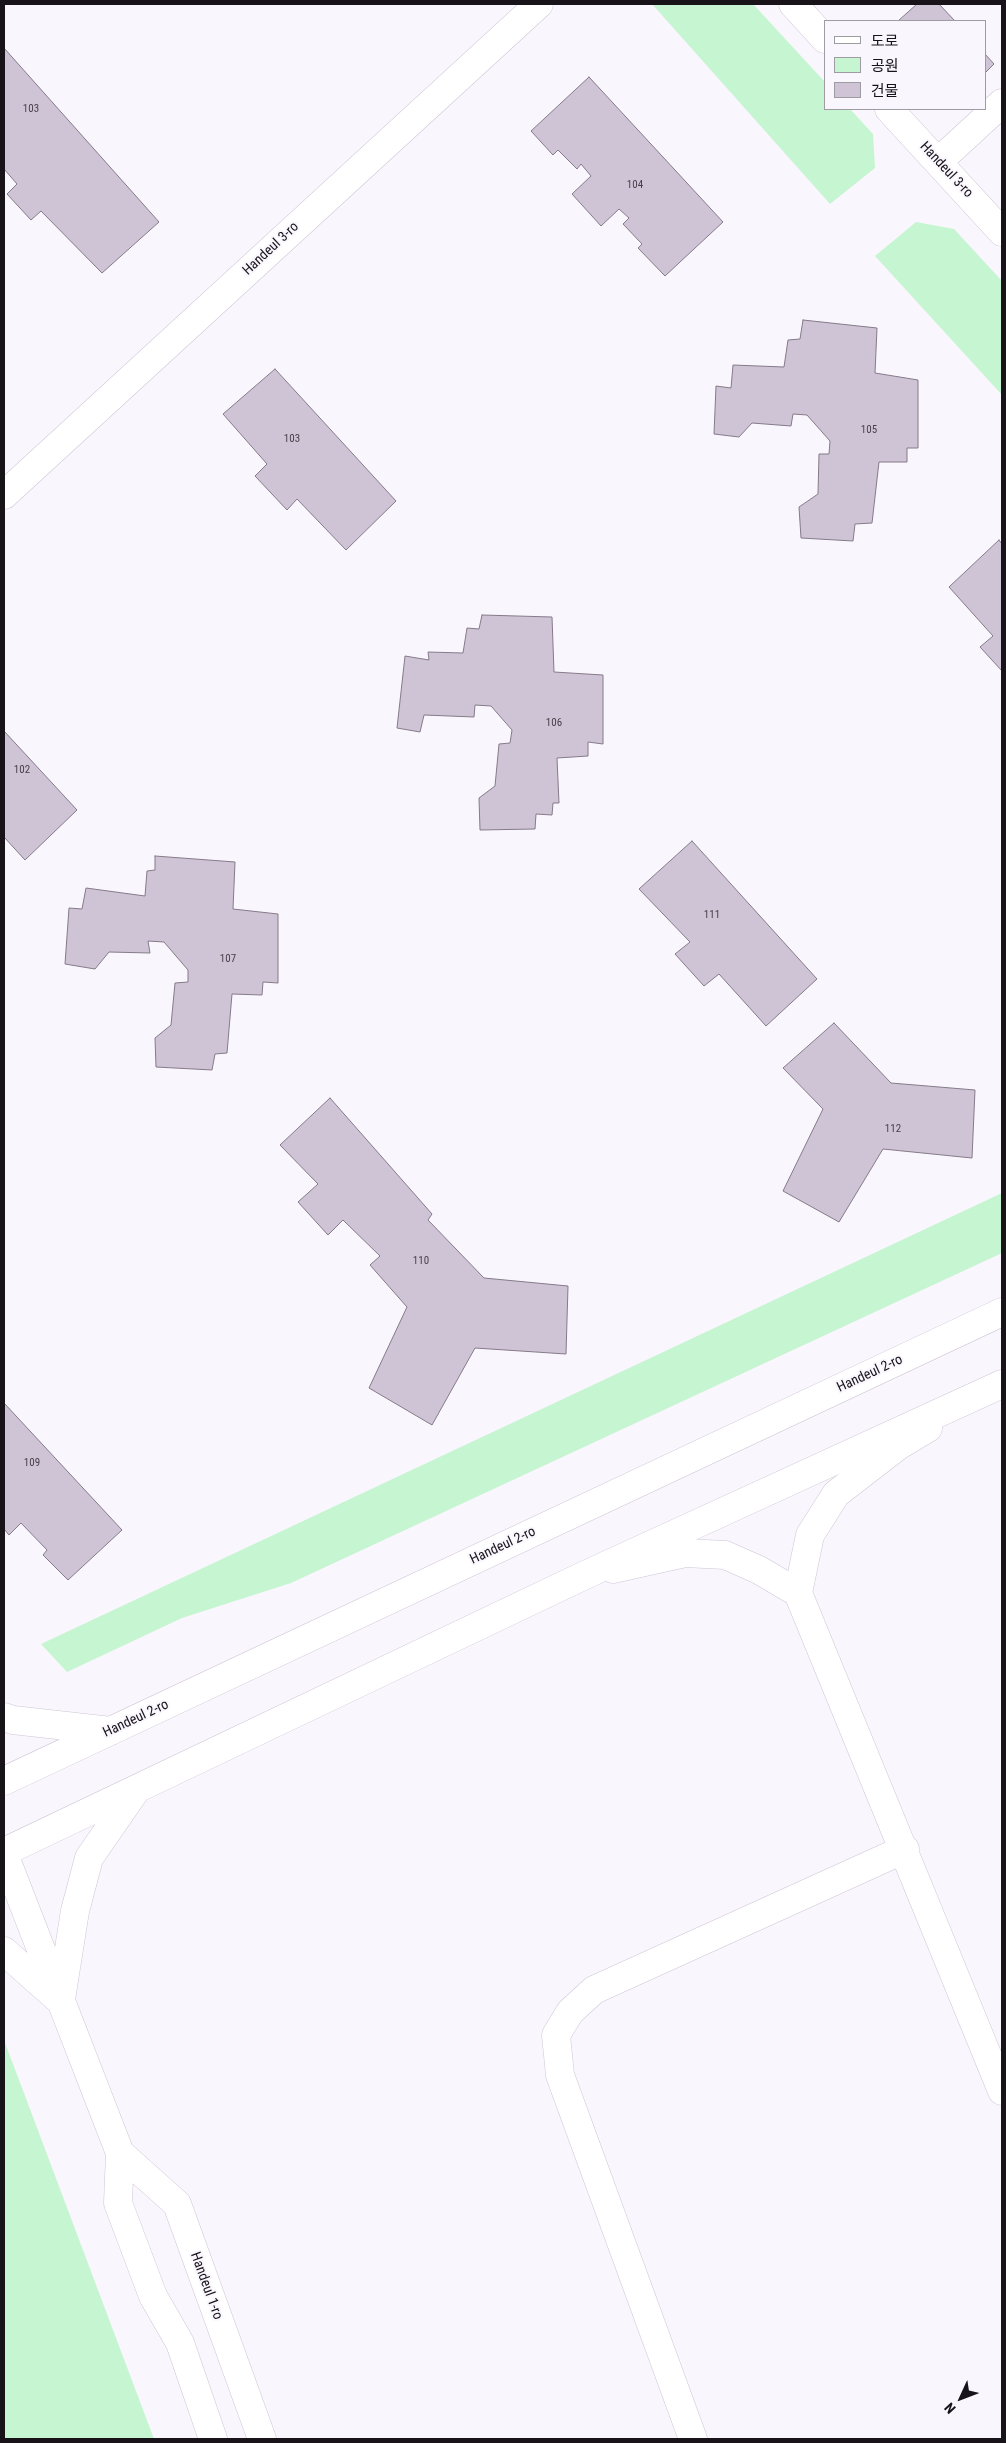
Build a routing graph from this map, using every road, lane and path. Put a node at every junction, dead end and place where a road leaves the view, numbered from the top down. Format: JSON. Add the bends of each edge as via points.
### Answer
{"nodes":[{"id":1,"x":539,"y":4,"type":"edge"},
{"id":2,"x":793,"y":4,"type":"edge"},
{"id":3,"x":824,"y":37,"type":"edge"},
{"id":4,"x":1002,"y":103,"type":"edge"},
{"id":5,"x":890,"y":110,"type":"edge"},
{"id":6,"x":938,"y":162,"type":"junction"},
{"id":7,"x":1002,"y":232,"type":"edge"},
{"id":8,"x":4,"y":495,"type":"edge"},
{"id":9,"x":1002,"y":1312,"type":"edge"},
{"id":10,"x":1000,"y":1385,"type":"edge"},
{"id":11,"x":583,"y":1576,"type":"junction"},
{"id":12,"x":798,"y":1593,"type":"junction"},
{"id":13,"x":4,"y":1717,"type":"edge"},
{"id":14,"x":111,"y":1730,"type":"junction"},
{"id":15,"x":4,"y":1781,"type":"edge"},
{"id":16,"x":137,"y":1788,"type":"junction"},
{"id":17,"x":905,"y":1849,"type":"junction"},
{"id":18,"x":4,"y":1853,"type":"edge"},
{"id":19,"x":4,"y":1950,"type":"edge"},
{"id":20,"x":61,"y":2001,"type":"junction"},
{"id":21,"x":1002,"y":2091,"type":"edge"},
{"id":22,"x":120,"y":2153,"type":"junction"},
{"id":23,"x":213,"y":2439,"type":"edge"},
{"id":24,"x":262,"y":2439,"type":"edge"},
{"id":25,"x":693,"y":2439,"type":"edge"}],
"edges":[{"from":1,"to":8,"type":"street","name":"Handeul 3-ro"},
{"from":2,"to":3,"type":"street"},
{"from":4,"to":6,"type":"street"},
{"from":5,"to":6,"type":"street","name":"Handeul 3-ro"},
{"from":6,"to":7,"type":"street","name":"Handeul 3-ro"},
{"from":9,"to":14,"type":"street","name":"Handeul 2-ro"},
{"from":10,"to":11,"type":"street"},
{"from":10,"to":12,"type":"street","via":[[898,1446],[836,1494],[810,1536]]},
{"from":11,"to":12,"type":"street","via":[[685,1553],[725,1555]]},
{"from":11,"to":16,"type":"street"},
{"from":12,"to":17,"type":"street"},
{"from":13,"to":14,"type":"street"},
{"from":14,"to":15,"type":"street","name":"Handeul 2-ro"},
{"from":16,"to":18,"type":"street"},
{"from":16,"to":20,"type":"street","via":[[89,1858],[75,1911]]},
{"from":17,"to":21,"type":"street"},
{"from":17,"to":25,"type":"street","via":[[594,1990],[570,2012],[556,2035],[560,2075]]},
{"from":18,"to":20,"type":"street","name":"Handeul 1-ro"},
{"from":19,"to":20,"type":"street"},
{"from":20,"to":22,"type":"street","name":"Handeul 1-ro"},
{"from":22,"to":23,"type":"street","name":"Handeul 1-ro","via":[[118,2202],[153,2296],[180,2343]]},
{"from":22,"to":24,"type":"street","name":"Handeul 1-ro","via":[[176,2204]]}]}
